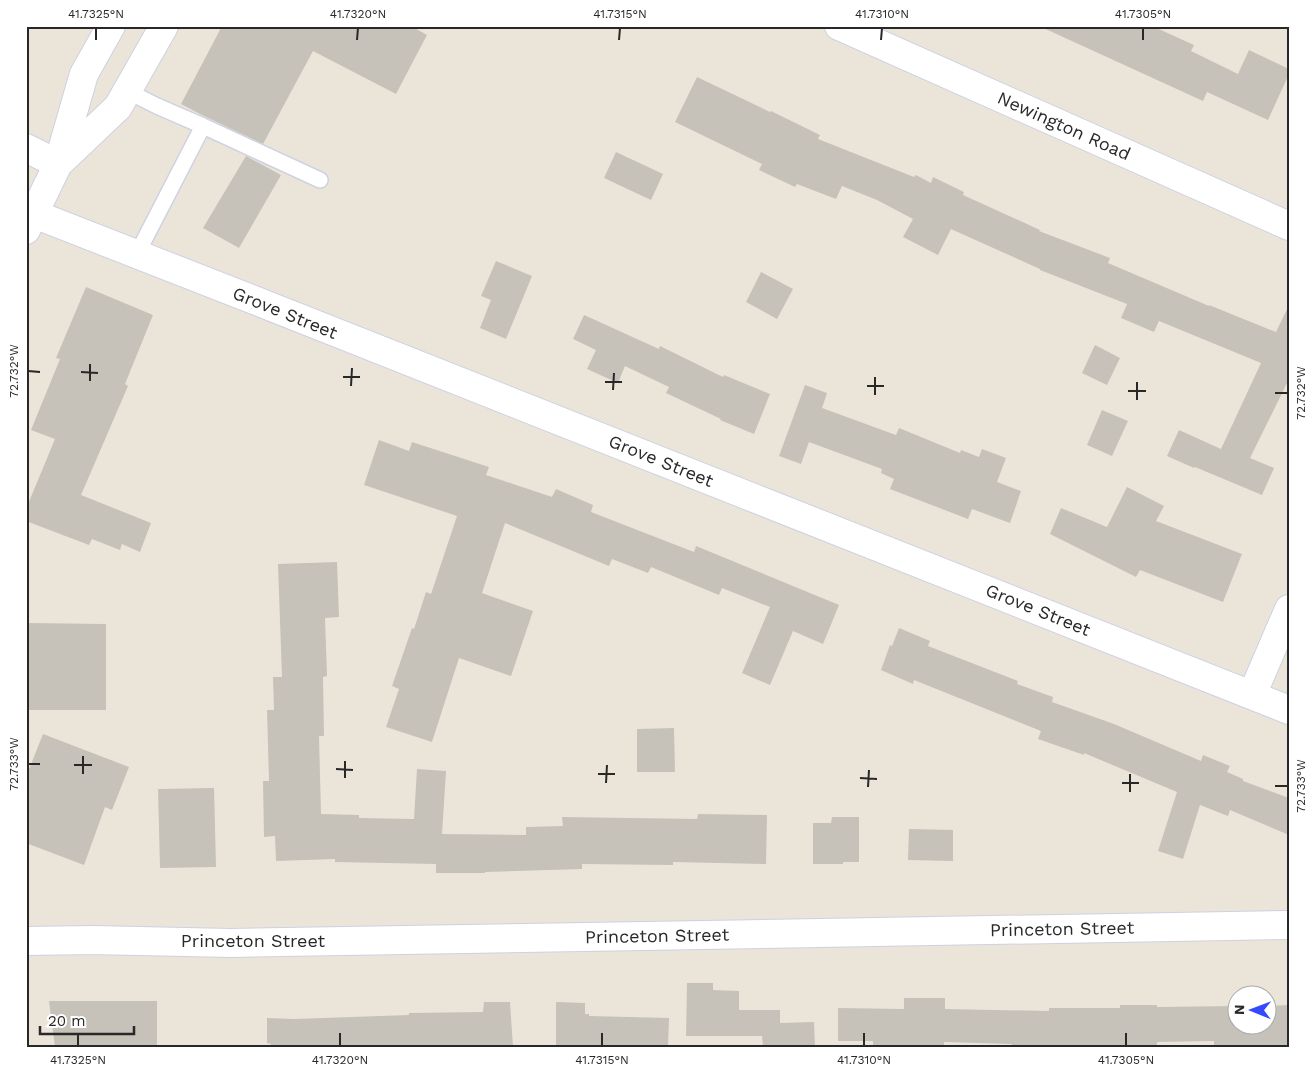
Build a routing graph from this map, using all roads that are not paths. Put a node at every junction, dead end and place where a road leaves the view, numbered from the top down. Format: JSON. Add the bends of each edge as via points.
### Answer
{"nodes":[{"id":1,"x":111,"y":26,"type":"edge"},
{"id":2,"x":164,"y":26,"type":"edge"},
{"id":3,"x":839,"y":26,"type":"edge"},
{"id":4,"x":127,"y":91,"type":"junction"},
{"id":5,"x":203,"y":126,"type":"junction"},
{"id":6,"x":26,"y":148,"type":"edge"},
{"id":7,"x":58,"y":164,"type":"junction"},
{"id":8,"x":320,"y":180,"type":"dead end"},
{"id":9,"x":30,"y":222,"type":"edge"},
{"id":10,"x":1289,"y":226,"type":"edge"},
{"id":11,"x":137,"y":254,"type":"junction"},
{"id":12,"x":1289,"y":609,"type":"edge"},
{"id":13,"x":1252,"y":695,"type":"junction"},
{"id":14,"x":1289,"y":710,"type":"edge"},
{"id":15,"x":1289,"y":925,"type":"edge"},
{"id":16,"x":26,"y":941,"type":"edge"}],
"edges":[{"from":1,"to":7,"type":"street","via":[[84,74]]},
{"from":2,"to":4,"type":"street"},
{"from":3,"to":10,"type":"street","name":"Newington Road"},
{"from":4,"to":5,"type":"lane"},
{"from":4,"to":7,"type":"street","via":[[118,107]]},
{"from":5,"to":8,"type":"lane"},
{"from":5,"to":11,"type":"lane"},
{"from":6,"to":7,"type":"street"},
{"from":7,"to":9,"type":"street"},
{"from":9,"to":11,"type":"street","name":"Grove Street"},
{"from":11,"to":13,"type":"street","name":"Grove Street"},
{"from":12,"to":13,"type":"street"},
{"from":13,"to":14,"type":"street","name":"Grove Street"},
{"from":15,"to":16,"type":"street","name":"Princeton Street","via":[[250,942]]}]}
